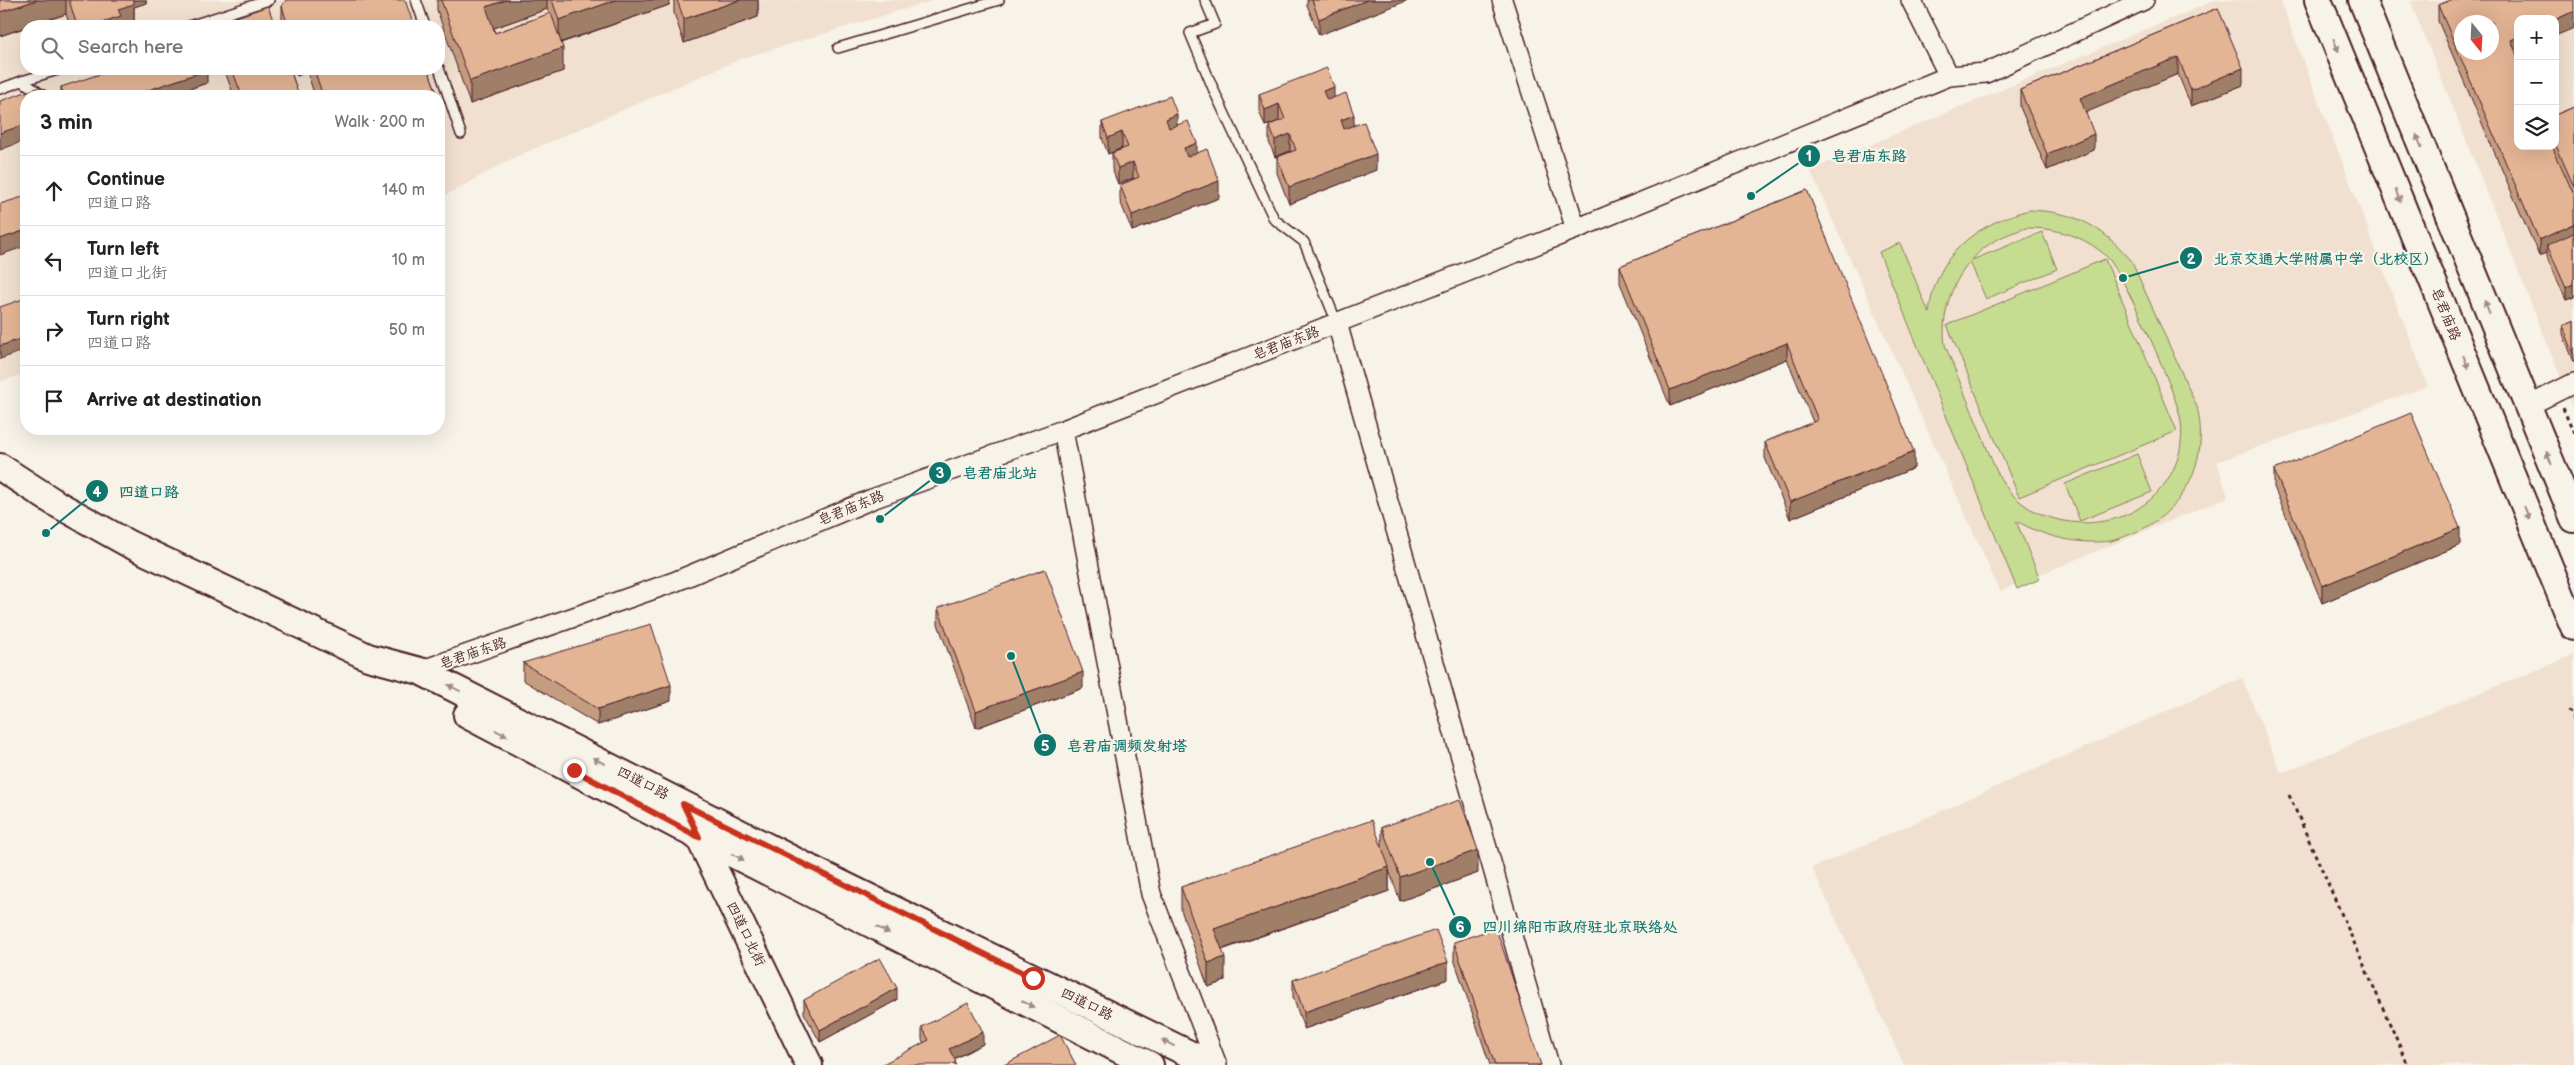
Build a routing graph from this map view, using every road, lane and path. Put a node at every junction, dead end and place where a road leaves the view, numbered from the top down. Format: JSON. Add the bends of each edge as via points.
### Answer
{"nodes":[{"id":1,"x":269,"y":0,"type":"edge"},
{"id":2,"x":416,"y":0,"type":"edge"},
{"id":3,"x":999,"y":0,"type":"edge"},
{"id":4,"x":1205,"y":0,"type":"edge"},
{"id":5,"x":1502,"y":0,"type":"edge"},
{"id":6,"x":1911,"y":0,"type":"edge"},
{"id":7,"x":2144,"y":0,"type":"edge"},
{"id":8,"x":2318,"y":0,"type":"edge"},
{"id":9,"x":2362,"y":0,"type":"edge"},
{"id":10,"x":207,"y":20,"type":"edge"},
{"id":11,"x":422,"y":20,"type":"edge"},
{"id":12,"x":838,"y":48,"type":"dead end"},
{"id":13,"x":43,"y":75,"type":"edge"},
{"id":14,"x":441,"y":75,"type":"edge"},
{"id":15,"x":1949,"y":76,"type":"junction"},
{"id":16,"x":22,"y":82,"type":"junction"},
{"id":17,"x":0,"y":89,"type":"edge"},
{"id":18,"x":35,"y":90,"type":"edge"},
{"id":19,"x":461,"y":134,"type":"dead end"},
{"id":20,"x":1576,"y":229,"type":"junction"},
{"id":21,"x":1337,"y":323,"type":"junction"},
{"id":22,"x":2574,"y":383,"type":"edge"},
{"id":23,"x":2528,"y":406,"type":"junction"},
{"id":24,"x":1063,"y":430,"type":"junction"},
{"id":25,"x":0,"y":467,"type":"edge"},
{"id":26,"x":2574,"y":519,"type":"edge"},
{"id":27,"x":2574,"y":627,"type":"edge"},
{"id":28,"x":368,"y":657,"type":"junction"},
{"id":29,"x":420,"y":671,"type":"junction"},
{"id":30,"x":2569,"y":710,"type":"dead end"},
{"id":31,"x":2574,"y":722,"type":"edge"},
{"id":32,"x":2289,"y":795,"type":"dead end"},
{"id":33,"x":683,"y":804,"type":"junction"},
{"id":34,"x":699,"y":837,"type":"junction"},
{"id":35,"x":809,"y":1065,"type":"edge"},
{"id":36,"x":1150,"y":1065,"type":"edge"},
{"id":37,"x":1212,"y":1065,"type":"edge"},
{"id":38,"x":1217,"y":1065,"type":"edge"},
{"id":39,"x":1549,"y":1065,"type":"edge"},
{"id":40,"x":2408,"y":1065,"type":"edge"}],
"edges":[{"from":1,"to":10,"type":"lane"},
{"from":2,"to":11,"type":"lane"},
{"from":3,"to":12,"type":"lane"},
{"from":4,"to":21,"type":"lane","via":[[1215,24],[1190,33],[1193,42],[1274,219],[1304,242]]},
{"from":5,"to":20,"type":"street"},
{"from":6,"to":15,"type":"street"},
{"from":7,"to":15,"type":"street","name":"皂君庙东路","via":[[1986,73]]},
{"from":8,"to":27,"type":"street","name":"皂君庙路","one_way":true},
{"from":23,"to":9,"type":"street","one_way":true},
{"from":13,"to":16,"type":"lane"},
{"from":14,"to":19,"type":"lane"},
{"from":15,"to":20,"type":"street","name":"皂君庙东路"},
{"from":16,"to":17,"type":"lane"},
{"from":16,"to":18,"type":"lane"},
{"from":20,"to":21,"type":"street","name":"皂君庙东路"},
{"from":21,"to":24,"type":"street","name":"皂君庙东路"},
{"from":21,"to":39,"type":"street"},
{"from":22,"to":23,"type":"street"},
{"from":26,"to":23,"type":"street","one_way":true},
{"from":24,"to":29,"type":"street","name":"皂君庙东路","via":[[872,499],[674,582]]},
{"from":24,"to":38,"type":"street","via":[[1151,894]]},
{"from":25,"to":28,"type":"street","name":"四道口路","via":[[56,504],[129,544]]},
{"from":28,"to":29,"type":"street","name":"四道口路"},
{"from":28,"to":34,"type":"street","name":"四道口路","one_way":true,"via":[[411,687]]},
{"from":33,"to":29,"type":"street","name":"四道口路","one_way":true},
{"from":30,"to":31,"type":"path"},
{"from":32,"to":40,"type":"path"},
{"from":33,"to":34,"type":"street","name":"四道口北街"},
{"from":37,"to":33,"type":"street","name":"四道口路","one_way":true},
{"from":34,"to":35,"type":"street","name":"四道口北街"},
{"from":34,"to":36,"type":"street","name":"四道口路","one_way":true}]}
